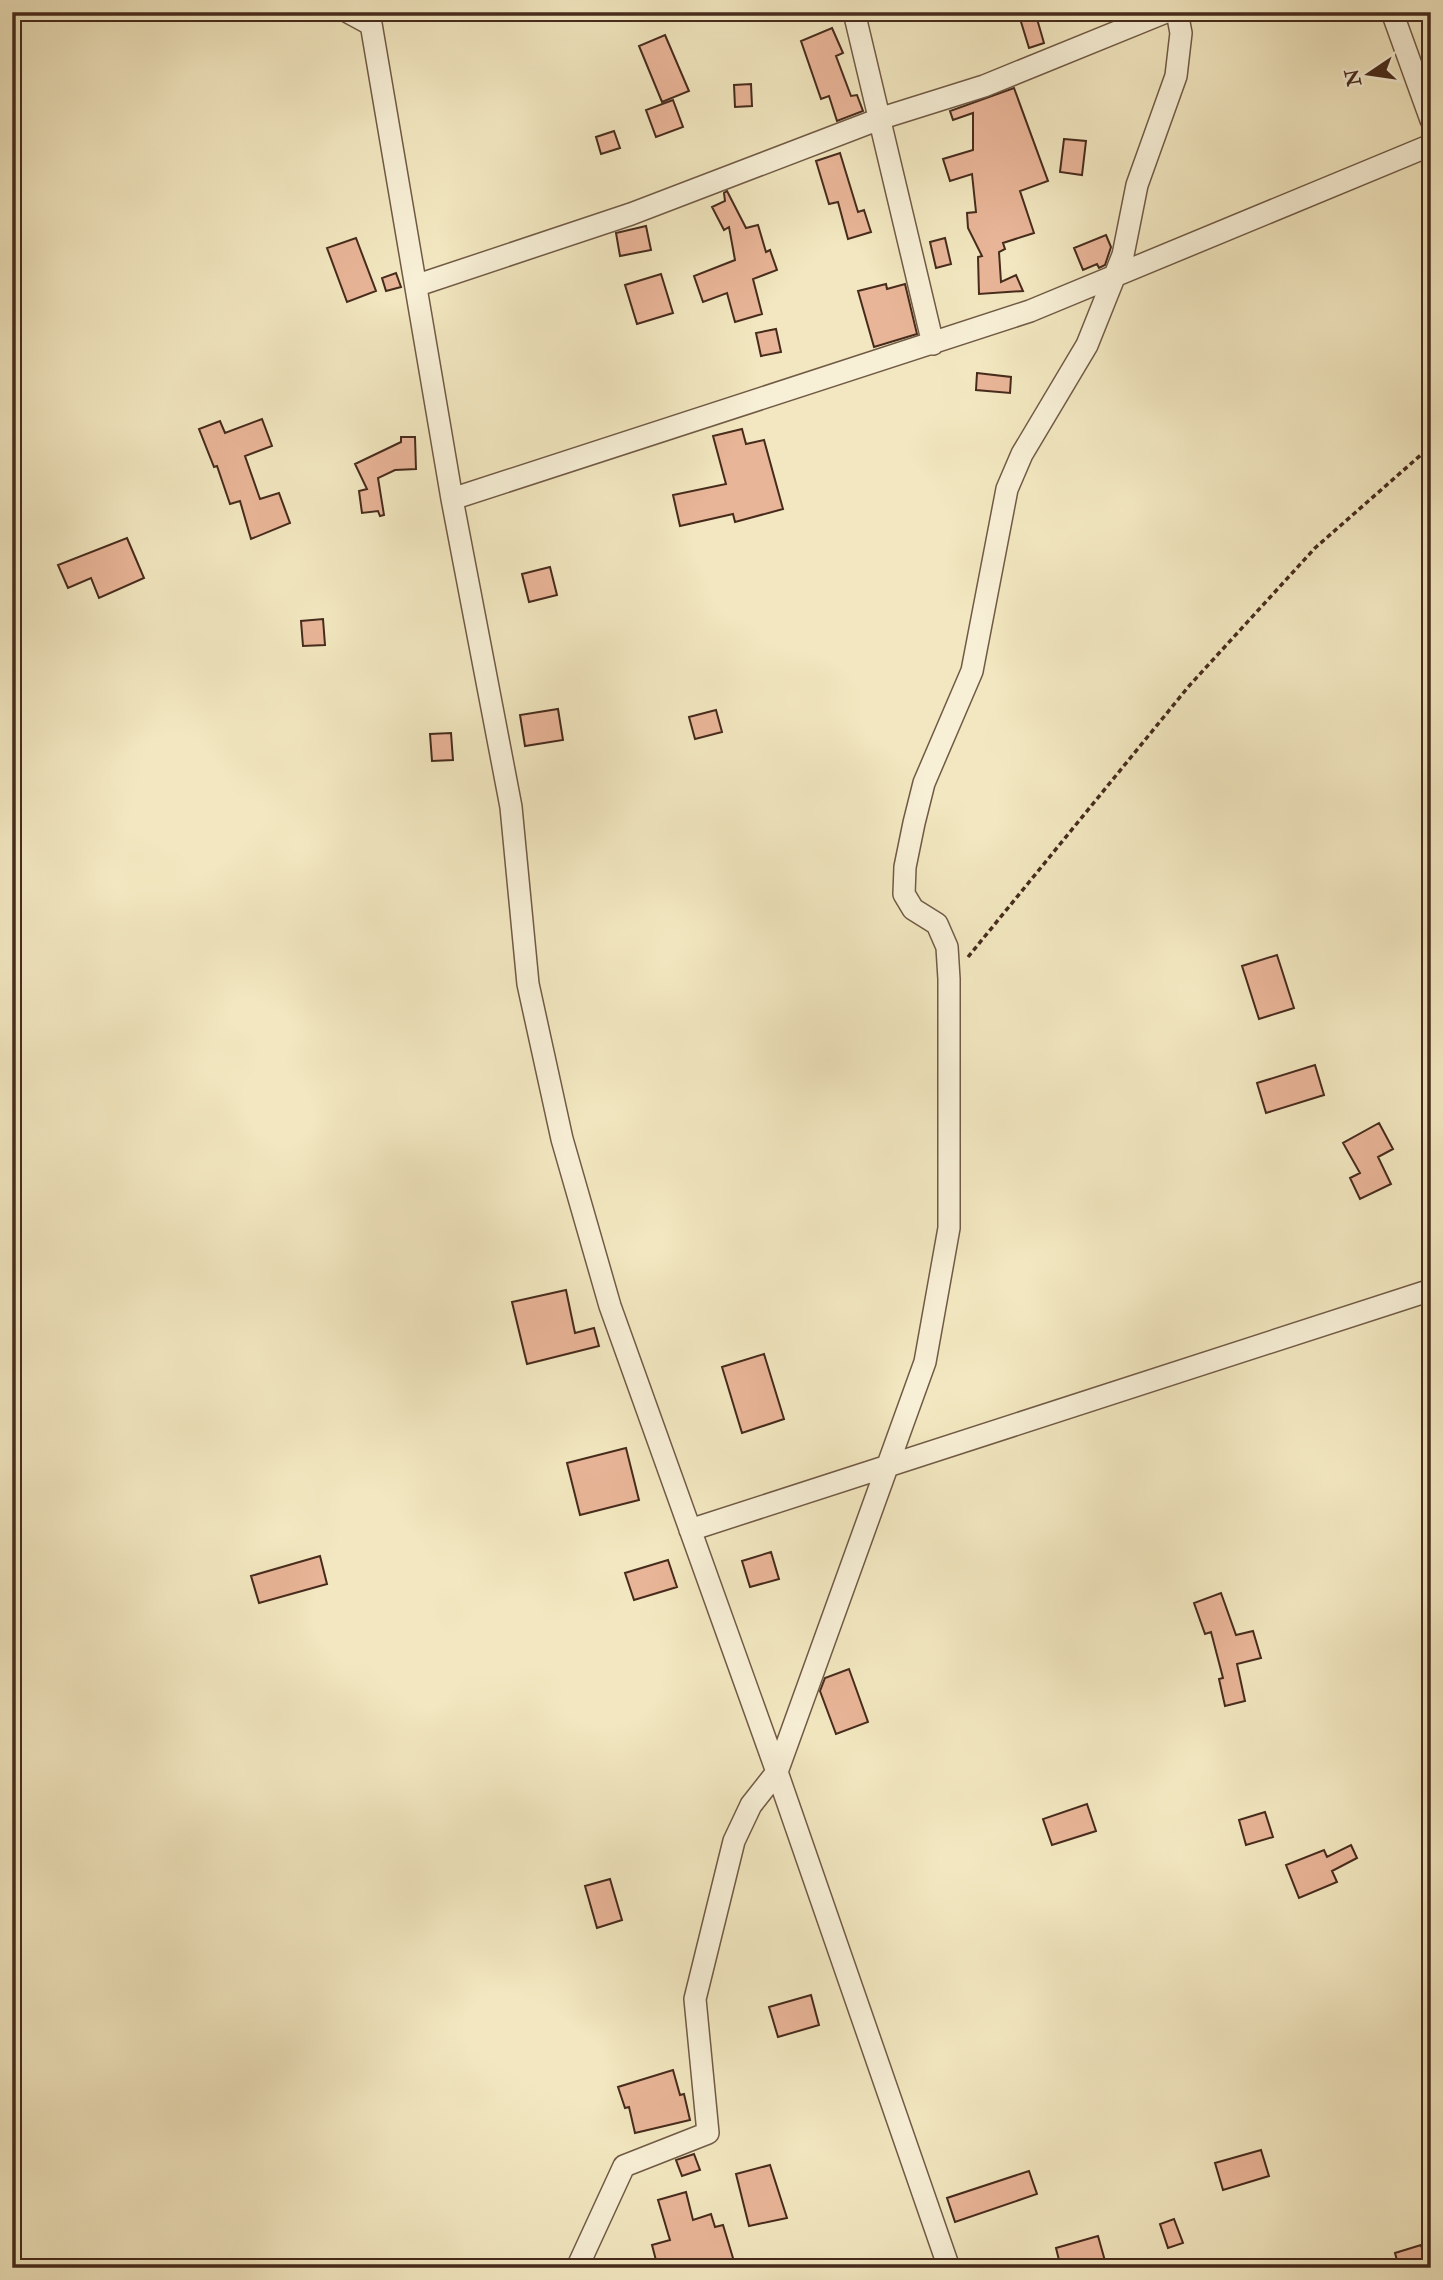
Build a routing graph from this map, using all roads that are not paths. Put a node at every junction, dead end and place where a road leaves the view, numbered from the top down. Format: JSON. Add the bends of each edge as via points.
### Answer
{"nodes":[{"id":1,"x":348,"y":12,"type":"edge"},
{"id":2,"x":854,"y":12,"type":"edge"},
{"id":3,"x":1166,"y":12,"type":"edge"},
{"id":4,"x":1177,"y":12,"type":"edge"},
{"id":5,"x":1392,"y":12,"type":"edge"},
{"id":6,"x":370,"y":18,"type":"edge"},
{"id":7,"x":881,"y":118,"type":"junction"},
{"id":8,"x":1431,"y":120,"type":"edge"},
{"id":9,"x":1431,"y":145,"type":"edge"},
{"id":10,"x":1116,"y":276,"type":"junction"},
{"id":11,"x":418,"y":285,"type":"junction"},
{"id":12,"x":933,"y":344,"type":"junction"},
{"id":13,"x":452,"y":499,"type":"junction"},
{"id":14,"x":1431,"y":1290,"type":"edge"},
{"id":15,"x":887,"y":1465,"type":"junction"},
{"id":16,"x":690,"y":1530,"type":"junction"},
{"id":17,"x":777,"y":1772,"type":"junction"},
{"id":18,"x":577,"y":2268,"type":"edge"},
{"id":19,"x":949,"y":2268,"type":"edge"}],
"edges":[{"from":1,"to":6,"type":"street"},
{"from":2,"to":7,"type":"street"},
{"from":3,"to":7,"type":"street","via":[[984,86]]},
{"from":4,"to":10,"type":"street","via":[[1181,33],[1176,76],[1137,186]]},
{"from":5,"to":8,"type":"street"},
{"from":6,"to":11,"type":"street","via":[[393,168]]},
{"from":7,"to":11,"type":"street","via":[[631,214]]},
{"from":7,"to":12,"type":"street"},
{"from":9,"to":10,"type":"street"},
{"from":10,"to":12,"type":"street"},
{"from":10,"to":15,"type":"street","via":[[1087,345],[1022,454],[1007,489],[972,671],[924,783],[905,867],[904,894],[913,909],[937,924],[947,947],[949,1228],[925,1362]]},
{"from":11,"to":13,"type":"street"},
{"from":12,"to":13,"type":"street"},
{"from":13,"to":16,"type":"street","via":[[511,807],[528,984],[562,1139],[610,1306]]},
{"from":14,"to":15,"type":"street"},
{"from":15,"to":16,"type":"street"},
{"from":15,"to":17,"type":"street"},
{"from":16,"to":17,"type":"street"},
{"from":17,"to":18,"type":"street","via":[[751,1805],[734,1842],[695,1999],[708,2133],[624,2166]]},
{"from":17,"to":19,"type":"street"}]}
